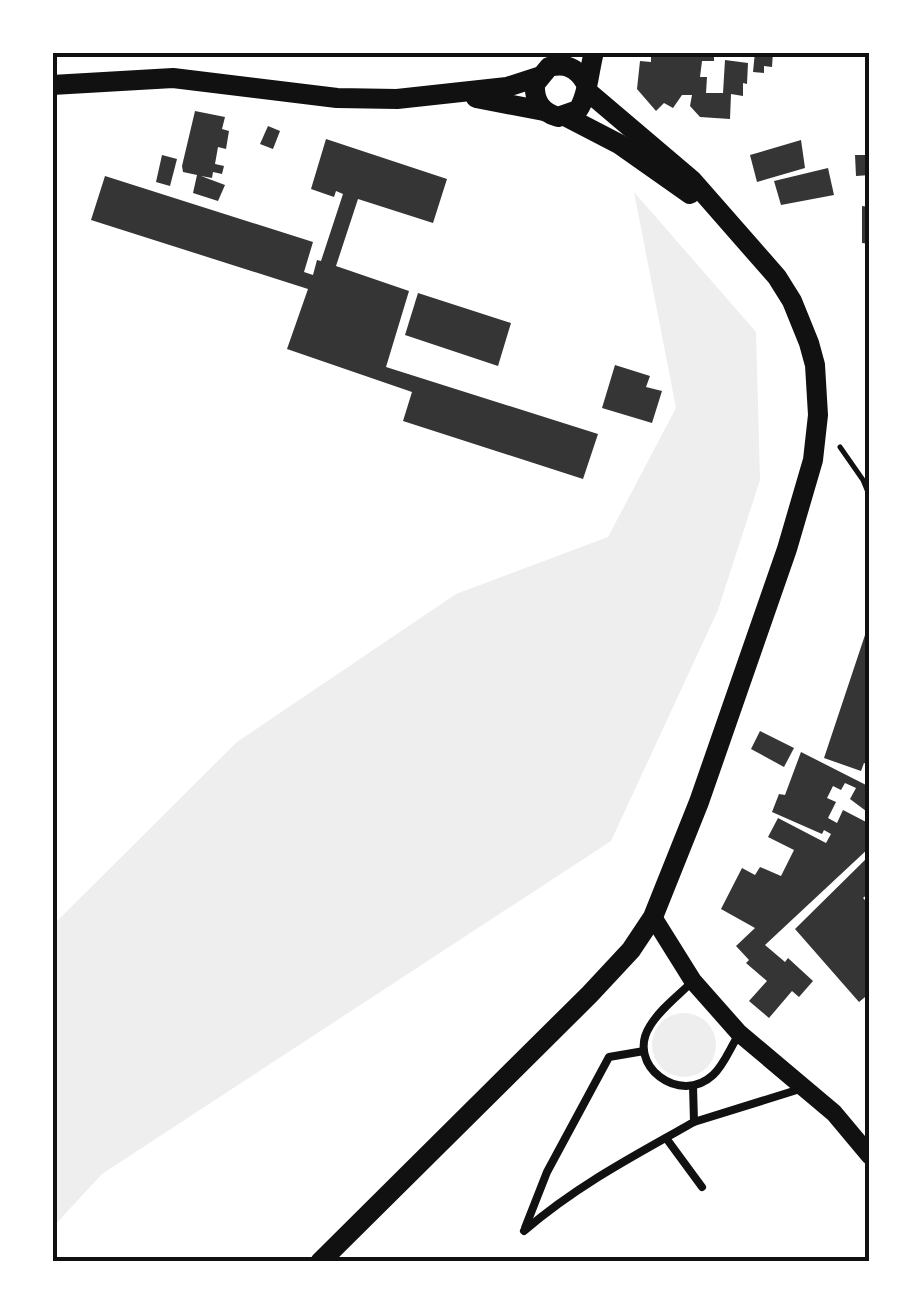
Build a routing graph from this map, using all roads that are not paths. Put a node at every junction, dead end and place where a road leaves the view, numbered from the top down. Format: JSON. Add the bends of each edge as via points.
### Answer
{"nodes":[{"id":1,"x":594,"y":52,"type":"edge"},
{"id":2,"x":547,"y":66,"type":"edge"},
{"id":3,"x":52,"y":85,"type":"edge"},
{"id":4,"x":586,"y":86,"type":"junction"},
{"id":5,"x":454,"y":95,"type":"junction"},
{"id":6,"x":544,"y":111,"type":"junction"},
{"id":7,"x":566,"y":116,"type":"junction"},
{"id":8,"x":729,"y":221,"type":"junction"},
{"id":9,"x":654,"y":917,"type":"junction"},
{"id":10,"x":693,"y":980,"type":"junction"},
{"id":11,"x":739,"y":1033,"type":"junction"},
{"id":12,"x":644,"y":1052,"type":"junction"},
{"id":13,"x":693,"y":1086,"type":"junction"},
{"id":14,"x":806,"y":1087,"type":"junction"},
{"id":15,"x":694,"y":1122,"type":"junction"},
{"id":16,"x":666,"y":1138,"type":"junction"},
{"id":17,"x":870,"y":1156,"type":"edge"},
{"id":18,"x":702,"y":1187,"type":"dead end"},
{"id":19,"x":320,"y":1262,"type":"edge"}],
"edges":[{"from":1,"to":4,"type":"main road"},
{"from":2,"to":4,"type":"main road","via":[[574,69]]},
{"from":2,"to":5,"type":"main road","via":[[507,87]]},
{"from":2,"to":6,"type":"main road","via":[[536,99]]},
{"from":3,"to":5,"type":"main road","via":[[173,78],[337,98]]},
{"from":4,"to":7,"type":"main road","via":[[578,110]]},
{"from":4,"to":8,"type":"main road"},
{"from":5,"to":6,"type":"main road"},
{"from":6,"to":7,"type":"main road"},
{"from":7,"to":8,"type":"main road","via":[[619,144]]},
{"from":8,"to":9,"type":"main road","via":[[792,301],[814,365],[818,415],[813,460],[787,549]]},
{"from":9,"to":10,"type":"street"},
{"from":9,"to":19,"type":"main road","via":[[590,994]]},
{"from":10,"to":11,"type":"street"},
{"from":10,"to":12,"type":"lane","via":[[650,1025]]},
{"from":11,"to":13,"type":"lane","via":[[712,1076]]},
{"from":11,"to":14,"type":"street"},
{"from":12,"to":13,"type":"lane","via":[[667,1083]]},
{"from":12,"to":16,"type":"lane","via":[[610,1057],[547,1172],[524,1230],[559,1200]]},
{"from":13,"to":15,"type":"lane"},
{"from":14,"to":15,"type":"lane"},
{"from":14,"to":17,"type":"street"},
{"from":15,"to":16,"type":"lane"},
{"from":16,"to":18,"type":"lane"}]}
